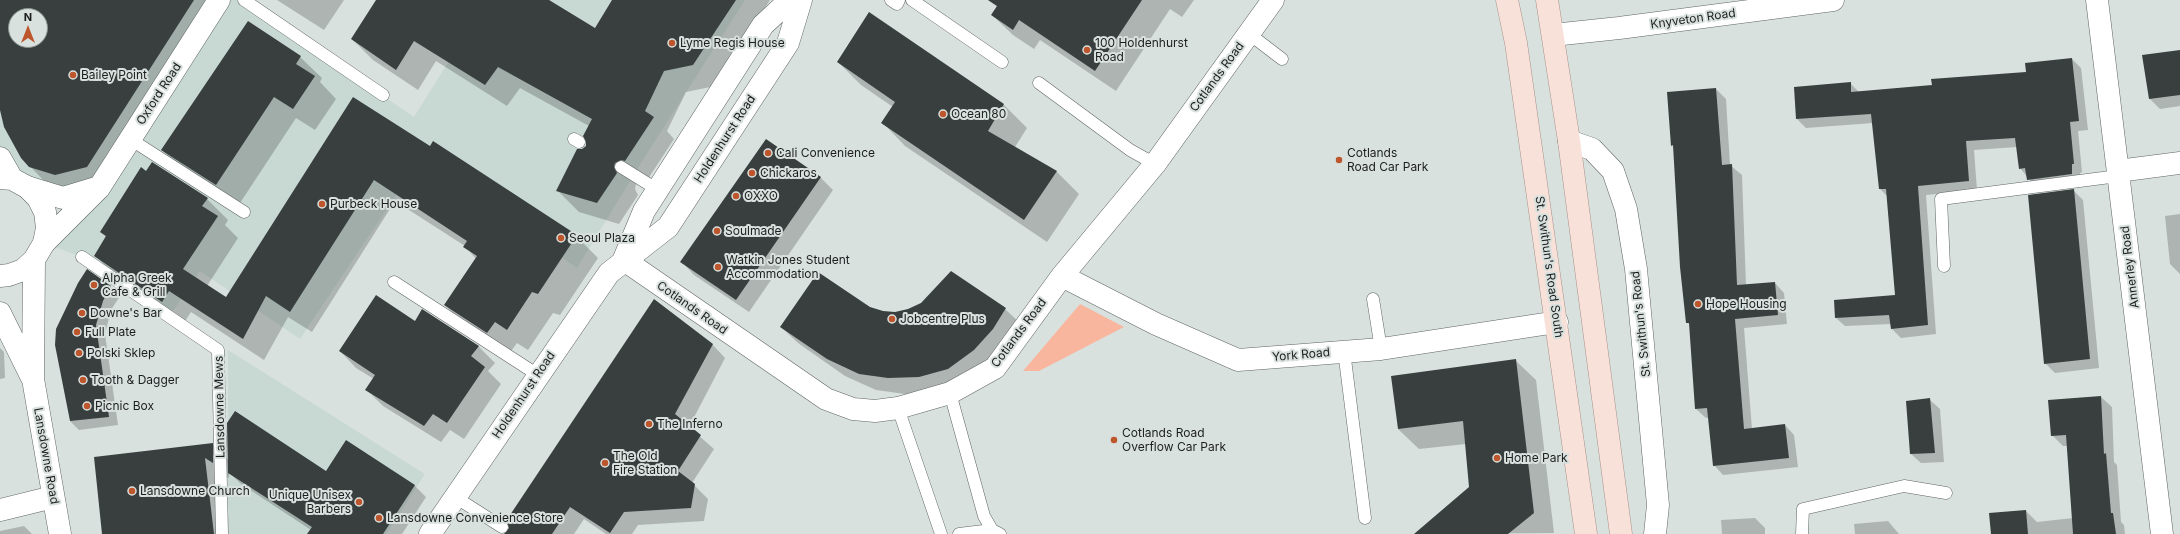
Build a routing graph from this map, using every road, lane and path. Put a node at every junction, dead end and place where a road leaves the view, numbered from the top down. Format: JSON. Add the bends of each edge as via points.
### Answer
{"nodes":[{"id":1,"x":219,"y":0,"type":"edge"},
{"id":2,"x":244,"y":0,"type":"edge"},
{"id":3,"x":790,"y":0,"type":"edge"},
{"id":4,"x":801,"y":0,"type":"edge"},
{"id":5,"x":891,"y":0,"type":"edge"},
{"id":6,"x":899,"y":0,"type":"edge"},
{"id":7,"x":912,"y":0,"type":"edge"},
{"id":8,"x":1273,"y":0,"type":"edge"},
{"id":9,"x":1507,"y":0,"type":"edge"},
{"id":10,"x":1547,"y":0,"type":"edge"},
{"id":11,"x":1833,"y":0,"type":"edge"},
{"id":12,"x":2097,"y":0,"type":"edge"},
{"id":13,"x":1248,"y":33,"type":"junction"},
{"id":14,"x":1553,"y":35,"type":"junction"},
{"id":15,"x":1282,"y":59,"type":"dead end"},
{"id":16,"x":1002,"y":62,"type":"dead end"},
{"id":17,"x":1039,"y":83,"type":"dead end"},
{"id":18,"x":383,"y":95,"type":"dead end"},
{"id":19,"x":130,"y":139,"type":"junction"},
{"id":20,"x":1569,"y":141,"type":"junction"},
{"id":21,"x":0,"y":158,"type":"edge"},
{"id":22,"x":2180,"y":163,"type":"edge"},
{"id":23,"x":1155,"y":164,"type":"junction"},
{"id":24,"x":621,"y":167,"type":"dead end"},
{"id":25,"x":2118,"y":173,"type":"junction"},
{"id":26,"x":13,"y":181,"type":"edge"},
{"id":27,"x":99,"y":188,"type":"junction"},
{"id":28,"x":658,"y":190,"type":"junction"},
{"id":29,"x":244,"y":212,"type":"dead end"},
{"id":30,"x":39,"y":252,"type":"junction"},
{"id":31,"x":82,"y":257,"type":"dead end"},
{"id":32,"x":624,"y":260,"type":"junction"},
{"id":33,"x":1944,"y":266,"type":"dead end"},
{"id":34,"x":0,"y":276,"type":"edge"},
{"id":35,"x":1062,"y":276,"type":"junction"},
{"id":36,"x":394,"y":282,"type":"dead end"},
{"id":37,"x":1373,"y":299,"type":"dead end"},
{"id":38,"x":0,"y":313,"type":"edge"},
{"id":39,"x":1557,"y":322,"type":"junction"},
{"id":40,"x":1381,"y":349,"type":"junction"},
{"id":41,"x":1344,"y":352,"type":"junction"},
{"id":42,"x":538,"y":375,"type":"junction"},
{"id":43,"x":33,"y":379,"type":"junction"},
{"id":44,"x":950,"y":393,"type":"junction"},
{"id":45,"x":898,"y":408,"type":"junction"},
{"id":46,"x":1946,"y":493,"type":"dead end"},
{"id":47,"x":53,"y":497,"type":"junction"},
{"id":48,"x":455,"y":497,"type":"junction"},
{"id":49,"x":0,"y":510,"type":"edge"},
{"id":50,"x":1365,"y":518,"type":"dead end"},
{"id":51,"x":502,"y":526,"type":"dead end"},
{"id":52,"x":996,"y":532,"type":"edge"},
{"id":53,"x":60,"y":534,"type":"edge"},
{"id":54,"x":222,"y":534,"type":"edge"},
{"id":55,"x":430,"y":534,"type":"edge"},
{"id":56,"x":941,"y":534,"type":"edge"},
{"id":57,"x":959,"y":534,"type":"edge"},
{"id":58,"x":1586,"y":534,"type":"edge"},
{"id":59,"x":1621,"y":534,"type":"edge"},
{"id":60,"x":1655,"y":534,"type":"edge"},
{"id":61,"x":1802,"y":534,"type":"edge"},
{"id":62,"x":2162,"y":534,"type":"edge"}],
"edges":[{"from":1,"to":19,"type":"street","name":"Oxford Road"},
{"from":2,"to":18,"type":"lane"},
{"from":3,"to":28,"type":"street","name":"Holdenhurst Road","via":[[763,25]]},
{"from":4,"to":32,"type":"street","name":"Holdenhurst Road","via":[[788,43],[668,227]]},
{"from":5,"to":6,"type":"lane","via":[[897,4]]},
{"from":7,"to":16,"type":"lane"},
{"from":8,"to":13,"type":"street","name":"Cotlands Road"},
{"from":9,"to":39,"type":"main road","name":"St. Swithun's Road South","via":[[1516,42]]},
{"from":10,"to":14,"type":"main road"},
{"from":11,"to":14,"type":"street","name":"Knyveton Road"},
{"from":12,"to":25,"type":"street","name":"Annerley Road"},
{"from":13,"to":15,"type":"lane"},
{"from":13,"to":23,"type":"street","name":"Cotlands Road"},
{"from":14,"to":20,"type":"main road"},
{"from":17,"to":23,"type":"lane","via":[[1130,150]]},
{"from":19,"to":27,"type":"street","name":"Oxford Road"},
{"from":19,"to":29,"type":"lane"},
{"from":20,"to":59,"type":"main road"},
{"from":20,"to":60,"type":"street","name":"St. Swithun's Road","via":[[1592,149],[1613,171],[1626,209],[1636,269],[1658,505]]},
{"from":21,"to":26,"type":"street"},
{"from":22,"to":25,"type":"street"},
{"from":23,"to":35,"type":"street","name":"Cotlands Road"},
{"from":24,"to":28,"type":"lane"},
{"from":25,"to":33,"type":"lane","via":[[1941,199]]},
{"from":25,"to":62,"type":"street","name":"Annerley Road"},
{"from":26,"to":27,"type":"street","via":[[64,198]]},
{"from":26,"to":30,"type":"street","name":"Lansdowne Road","via":[[38,198],[45,212],[47,228]]},
{"from":27,"to":30,"type":"street","name":"Oxford Road"},
{"from":28,"to":32,"type":"street","name":"Holdenhurst Road","via":[[644,210]]},
{"from":30,"to":34,"type":"street","name":"Oxford Road","via":[[23,270]]},
{"from":30,"to":43,"type":"street","name":"Lansdowne Road"},
{"from":31,"to":54,"type":"lane","name":"Lansdowne Mews","via":[[218,350]]},
{"from":32,"to":42,"type":"street","name":"Holdenhurst Road","via":[[609,273]]},
{"from":32,"to":45,"type":"street","name":"Cotlands Road","via":[[826,399],[853,409],[875,411]]},
{"from":35,"to":41,"type":"street","name":"York Road","via":[[1156,324],[1238,360]]},
{"from":35,"to":44,"type":"street","name":"Cotlands Road","via":[[995,368]]},
{"from":36,"to":42,"type":"lane"},
{"from":37,"to":40,"type":"lane"},
{"from":38,"to":43,"type":"street","name":"Lansdowne Road"},
{"from":39,"to":40,"type":"street","name":"York Road"},
{"from":39,"to":58,"type":"main road","name":"St. Swithun's Road South"},
{"from":40,"to":41,"type":"street","name":"York Road"},
{"from":41,"to":50,"type":"lane"},
{"from":42,"to":48,"type":"street","name":"Holdenhurst Road"},
{"from":43,"to":47,"type":"street","name":"Lansdowne Road"},
{"from":44,"to":45,"type":"street","name":"Cotlands Road"},
{"from":44,"to":52,"type":"lane","via":[[984,516]]},
{"from":45,"to":56,"type":"lane"},
{"from":46,"to":61,"type":"lane","via":[[1904,486],[1803,509]]},
{"from":47,"to":49,"type":"street"},
{"from":47,"to":53,"type":"street","name":"Lansdowne Road"},
{"from":48,"to":51,"type":"lane"},
{"from":48,"to":55,"type":"street","name":"Holdenhurst Road"},
{"from":52,"to":57,"type":"lane"}]}
